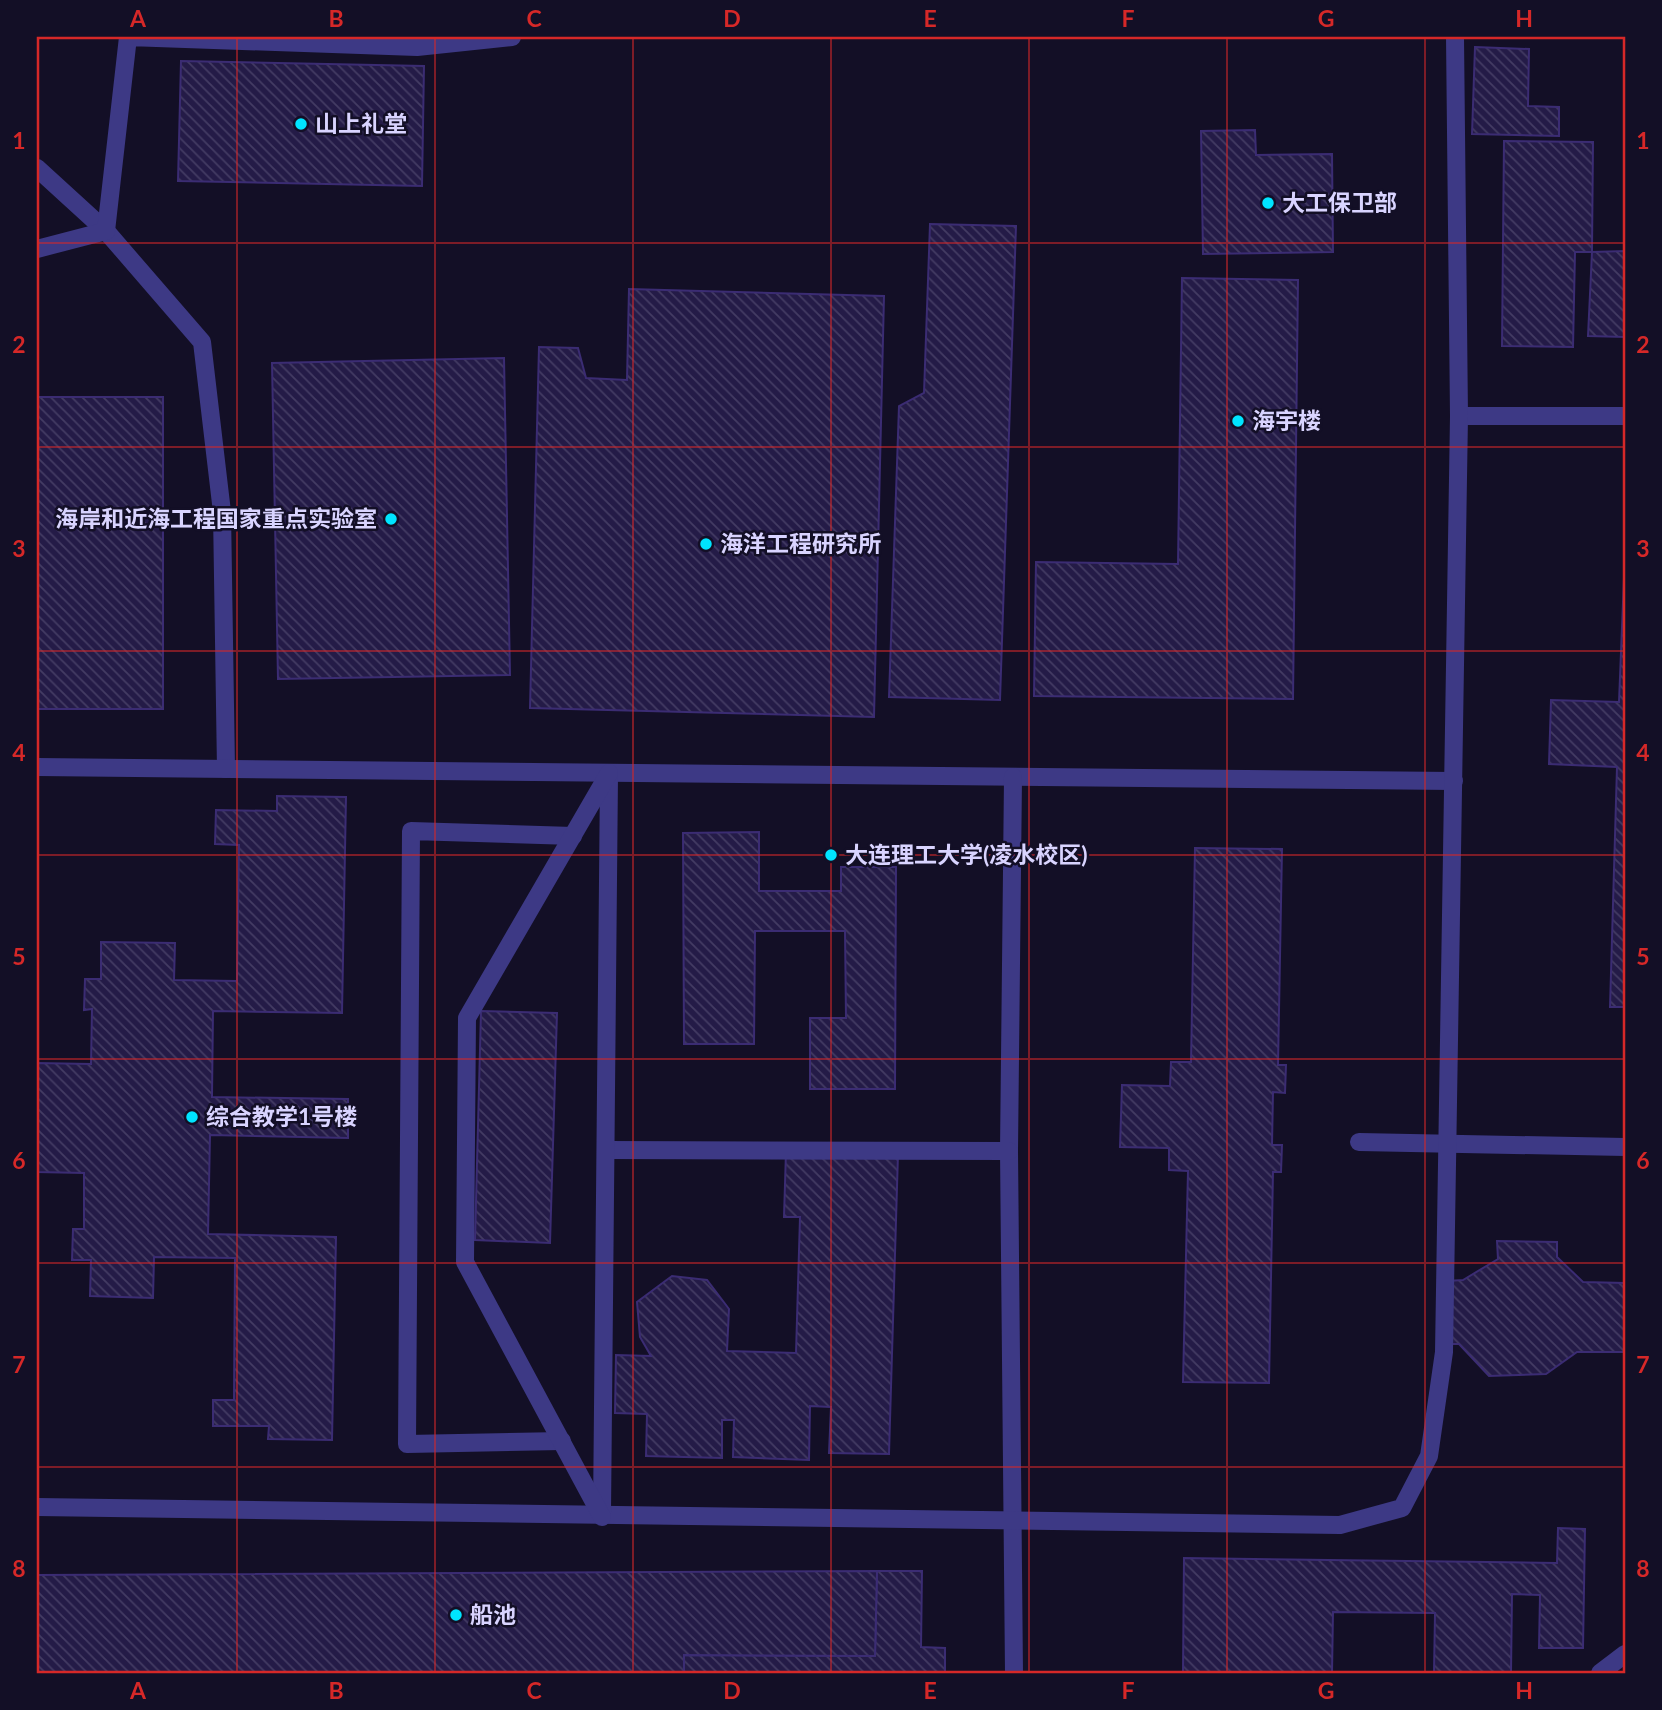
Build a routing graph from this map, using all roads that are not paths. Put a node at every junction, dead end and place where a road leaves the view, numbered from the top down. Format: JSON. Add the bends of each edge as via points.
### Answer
{"nodes":[{"id":1,"x":512,"y":37,"type":"edge"},
{"id":2,"x":1455,"y":37,"type":"edge"},
{"id":3,"x":37,"y":168,"type":"edge"},
{"id":4,"x":107,"y":231,"type":"junction"},
{"id":5,"x":37,"y":249,"type":"edge"},
{"id":6,"x":1459,"y":416,"type":"junction"},
{"id":7,"x":1625,"y":416,"type":"edge"},
{"id":8,"x":37,"y":767,"type":"edge"},
{"id":9,"x":226,"y":769,"type":"junction"},
{"id":10,"x":609,"y":773,"type":"junction"},
{"id":11,"x":1013,"y":777,"type":"junction"},
{"id":12,"x":1454,"y":781,"type":"junction"},
{"id":13,"x":573,"y":836,"type":"junction"},
{"id":14,"x":1359,"y":1142,"type":"dead end"},
{"id":15,"x":1446,"y":1145,"type":"junction"},
{"id":16,"x":1625,"y":1147,"type":"edge"},
{"id":17,"x":606,"y":1150,"type":"junction"},
{"id":18,"x":1009,"y":1151,"type":"junction"},
{"id":19,"x":562,"y":1441,"type":"junction"},
{"id":20,"x":37,"y":1507,"type":"edge"},
{"id":21,"x":602,"y":1517,"type":"junction"},
{"id":22,"x":1011,"y":1522,"type":"junction"},
{"id":23,"x":1625,"y":1654,"type":"edge"},
{"id":24,"x":1014,"y":1673,"type":"edge"},
{"id":25,"x":1600,"y":1673,"type":"edge"}],
"edges":[{"from":1,"to":4,"type":"street","via":[[417,47],[128,37]]},
{"from":2,"to":6,"type":"street"},
{"from":3,"to":4,"type":"street"},
{"from":4,"to":5,"type":"street"},
{"from":4,"to":9,"type":"street","via":[[202,342],[222,512]]},
{"from":6,"to":7,"type":"street"},
{"from":6,"to":12,"type":"street"},
{"from":8,"to":9,"type":"street"},
{"from":9,"to":10,"type":"street"},
{"from":10,"to":11,"type":"street"},
{"from":10,"to":13,"type":"street"},
{"from":10,"to":17,"type":"street"},
{"from":11,"to":12,"type":"street"},
{"from":11,"to":18,"type":"street"},
{"from":12,"to":15,"type":"street"},
{"from":13,"to":19,"type":"street","via":[[467,1018],[465,1262]]},
{"from":13,"to":19,"type":"street","via":[[411,831],[407,1444]]},
{"from":14,"to":15,"type":"street"},
{"from":15,"to":16,"type":"street"},
{"from":15,"to":22,"type":"street","via":[[1444,1352],[1429,1456],[1402,1508],[1340,1525]]},
{"from":17,"to":18,"type":"street"},
{"from":17,"to":21,"type":"street"},
{"from":18,"to":22,"type":"street"},
{"from":19,"to":21,"type":"street"},
{"from":20,"to":21,"type":"street"},
{"from":21,"to":22,"type":"street"},
{"from":22,"to":24,"type":"street"},
{"from":23,"to":25,"type":"street"}]}
